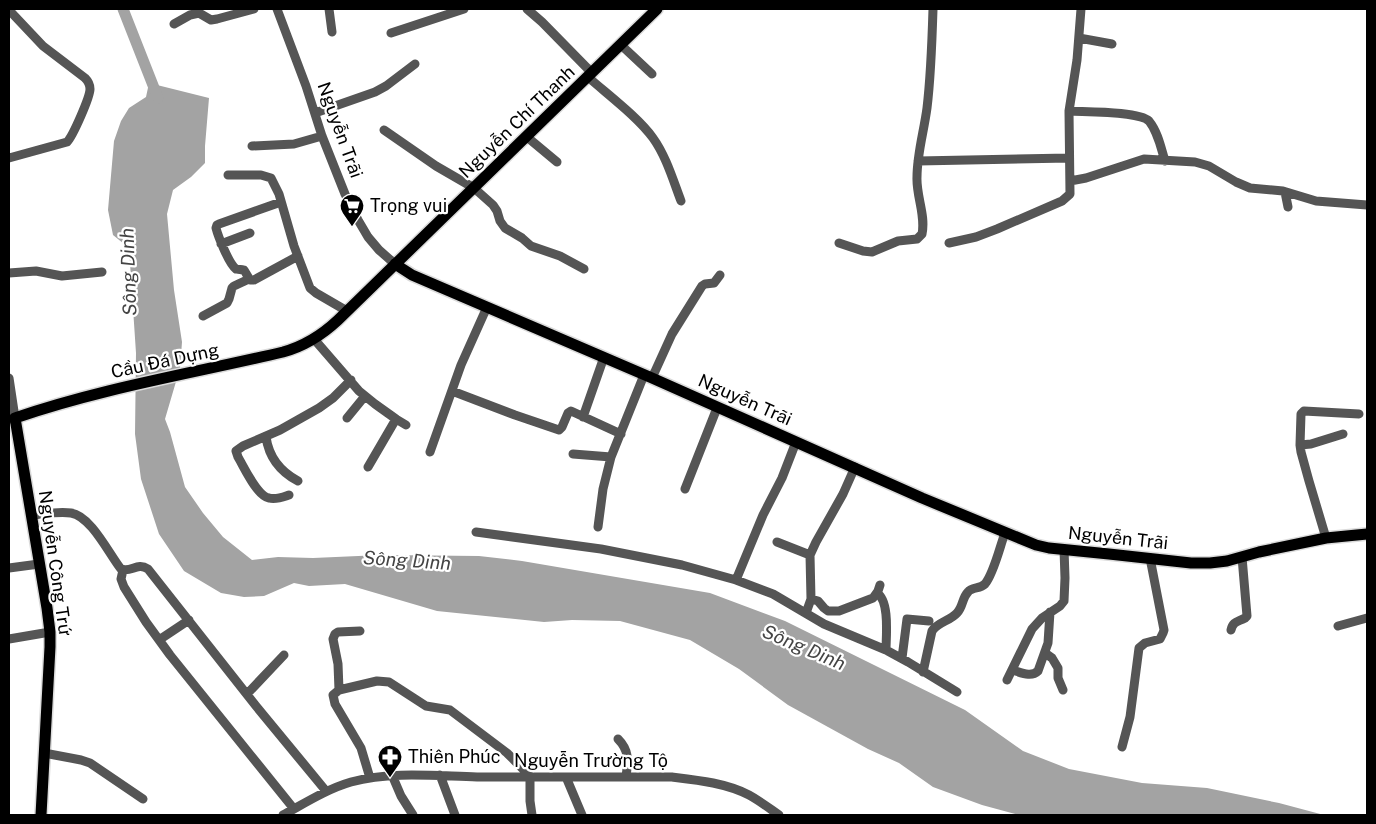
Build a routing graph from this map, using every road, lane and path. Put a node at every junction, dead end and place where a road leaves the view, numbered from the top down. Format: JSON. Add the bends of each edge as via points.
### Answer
{"nodes":[{"id":1,"x":254,"y":9,"type":"edge"},
{"id":2,"x":277,"y":9,"type":"edge"},
{"id":3,"x":329,"y":9,"type":"edge"},
{"id":4,"x":464,"y":9,"type":"edge"},
{"id":5,"x":527,"y":9,"type":"edge"},
{"id":6,"x":657,"y":9,"type":"edge"},
{"id":7,"x":932,"y":9,"type":"edge"},
{"id":8,"x":1081,"y":9,"type":"edge"},
{"id":9,"x":9,"y":10,"type":"edge"},
{"id":10,"x":449,"y":11,"type":"edge"},
{"id":11,"x":174,"y":24,"type":"dead end"},
{"id":12,"x":332,"y":32,"type":"dead end"},
{"id":13,"x":391,"y":33,"type":"dead end"},
{"id":14,"x":1079,"y":38,"type":"junction"},
{"id":15,"x":1112,"y":44,"type":"dead end"},
{"id":16,"x":621,"y":45,"type":"junction"},
{"id":17,"x":415,"y":64,"type":"dead end"},
{"id":18,"x":652,"y":74,"type":"dead end"},
{"id":19,"x":590,"y":75,"type":"junction"},
{"id":20,"x":1069,"y":111,"type":"junction"},
{"id":21,"x":315,"y":113,"type":"junction"},
{"id":22,"x":384,"y":130,"type":"dead end"},
{"id":23,"x":322,"y":136,"type":"junction"},
{"id":24,"x":527,"y":137,"type":"junction"},
{"id":25,"x":252,"y":146,"type":"dead end"},
{"id":26,"x":9,"y":158,"type":"edge"},
{"id":27,"x":1069,"y":158,"type":"junction"},
{"id":28,"x":1165,"y":160,"type":"junction"},
{"id":29,"x":918,"y":161,"type":"junction"},
{"id":30,"x":557,"y":162,"type":"dead end"},
{"id":31,"x":228,"y":175,"type":"dead end"},
{"id":32,"x":1070,"y":181,"type":"junction"},
{"id":33,"x":474,"y":188,"type":"junction"},
{"id":34,"x":1285,"y":192,"type":"junction"},
{"id":35,"x":681,"y":201,"type":"dead end"},
{"id":36,"x":281,"y":202,"type":"junction"},
{"id":37,"x":1367,"y":205,"type":"edge"},
{"id":38,"x":1288,"y":207,"type":"dead end"},
{"id":39,"x":250,"y":233,"type":"dead end"},
{"id":40,"x":839,"y":243,"type":"dead end"},
{"id":41,"x":949,"y":243,"type":"dead end"},
{"id":42,"x":221,"y":244,"type":"junction"},
{"id":43,"x":298,"y":256,"type":"junction"},
{"id":44,"x":395,"y":264,"type":"junction"},
{"id":45,"x":584,"y":269,"type":"dead end"},
{"id":46,"x":102,"y":272,"type":"dead end"},
{"id":47,"x":9,"y":273,"type":"edge"},
{"id":48,"x":720,"y":275,"type":"dead end"},
{"id":49,"x":249,"y":279,"type":"junction"},
{"id":50,"x":487,"y":307,"type":"junction"},
{"id":51,"x":347,"y":311,"type":"junction"},
{"id":52,"x":203,"y":316,"type":"dead end"},
{"id":53,"x":314,"y":339,"type":"junction"},
{"id":54,"x":604,"y":358,"type":"junction"},
{"id":55,"x":254,"y":359,"type":"joint"},
{"id":56,"x":648,"y":377,"type":"junction"},
{"id":57,"x":9,"y":378,"type":"edge"},
{"id":58,"x":351,"y":380,"type":"junction"},
{"id":59,"x":10,"y":390,"type":"edge"},
{"id":60,"x":452,"y":391,"type":"junction"},
{"id":61,"x":365,"y":396,"type":"junction"},
{"id":62,"x":717,"y":408,"type":"junction"},
{"id":63,"x":1359,"y":414,"type":"dead end"},
{"id":64,"x":583,"y":417,"type":"junction"},
{"id":65,"x":347,"y":418,"type":"dead end"},
{"id":66,"x":12,"y":419,"type":"edge"},
{"id":67,"x":396,"y":420,"type":"junction"},
{"id":68,"x":406,"y":425,"type":"dead end"},
{"id":69,"x":621,"y":434,"type":"junction"},
{"id":70,"x":1343,"y":434,"type":"dead end"},
{"id":71,"x":266,"y":438,"type":"junction"},
{"id":72,"x":796,"y":442,"type":"junction"},
{"id":73,"x":1300,"y":446,"type":"junction"},
{"id":74,"x":430,"y":452,"type":"dead end"},
{"id":75,"x":573,"y":454,"type":"dead end"},
{"id":76,"x":611,"y":457,"type":"junction"},
{"id":77,"x":368,"y":467,"type":"dead end"},
{"id":78,"x":855,"y":467,"type":"junction"},
{"id":79,"x":298,"y":481,"type":"dead end"},
{"id":80,"x":685,"y":489,"type":"dead end"},
{"id":81,"x":289,"y":495,"type":"dead end"},
{"id":82,"x":32,"y":515,"type":"junction"},
{"id":83,"x":598,"y":527,"type":"dead end"},
{"id":84,"x":476,"y":532,"type":"dead end"},
{"id":85,"x":1005,"y":533,"type":"junction"},
{"id":86,"x":1367,"y":534,"type":"edge"},
{"id":87,"x":1326,"y":538,"type":"junction"},
{"id":88,"x":777,"y":542,"type":"dead end"},
{"id":89,"x":1064,"y":549,"type":"junction"},
{"id":90,"x":810,"y":555,"type":"junction"},
{"id":91,"x":1242,"y":557,"type":"junction"},
{"id":92,"x":1150,"y":558,"type":"junction"},
{"id":93,"x":39,"y":564,"type":"junction"},
{"id":94,"x":9,"y":568,"type":"edge"},
{"id":95,"x":123,"y":570,"type":"junction"},
{"id":96,"x":736,"y":580,"type":"junction"},
{"id":97,"x":811,"y":599,"type":"junction"},
{"id":98,"x":1050,"y":612,"type":"junction"},
{"id":99,"x":806,"y":613,"type":"junction"},
{"id":100,"x":1367,"y":618,"type":"edge"},
{"id":101,"x":189,"y":620,"type":"junction"},
{"id":102,"x":929,"y":621,"type":"dead end"},
{"id":103,"x":1338,"y":626,"type":"dead end"},
{"id":104,"x":1231,"y":630,"type":"dead end"},
{"id":105,"x":360,"y":631,"type":"dead end"},
{"id":106,"x":50,"y":632,"type":"junction"},
{"id":107,"x":9,"y":640,"type":"edge"},
{"id":108,"x":159,"y":640,"type":"junction"},
{"id":109,"x":886,"y":650,"type":"junction"},
{"id":110,"x":1045,"y":653,"type":"junction"},
{"id":111,"x":284,"y":655,"type":"dead end"},
{"id":112,"x":902,"y":658,"type":"junction"},
{"id":113,"x":1012,"y":670,"type":"junction"},
{"id":114,"x":923,"y":672,"type":"junction"},
{"id":115,"x":1007,"y":680,"type":"dead end"},
{"id":116,"x":339,"y":690,"type":"junction"},
{"id":117,"x":1063,"y":690,"type":"dead end"},
{"id":118,"x":957,"y":692,"type":"dead end"},
{"id":119,"x":247,"y":694,"type":"junction"},
{"id":120,"x":618,"y":739,"type":"dead end"},
{"id":121,"x":1122,"y":746,"type":"dead end"},
{"id":122,"x":44,"y":754,"type":"junction"},
{"id":123,"x":392,"y":775,"type":"junction"},
{"id":124,"x":440,"y":775,"type":"junction"},
{"id":125,"x":530,"y":776,"type":"junction"},
{"id":126,"x":566,"y":777,"type":"junction"},
{"id":127,"x":626,"y":777,"type":"junction"},
{"id":128,"x":370,"y":778,"type":"junction"},
{"id":129,"x":326,"y":791,"type":"junction"},
{"id":130,"x":143,"y":799,"type":"dead end"},
{"id":131,"x":294,"y":809,"type":"junction"},
{"id":132,"x":41,"y":815,"type":"edge"},
{"id":133,"x":283,"y":815,"type":"edge"},
{"id":134,"x":413,"y":815,"type":"edge"},
{"id":135,"x":455,"y":815,"type":"edge"},
{"id":136,"x":532,"y":815,"type":"edge"},
{"id":137,"x":582,"y":815,"type":"edge"},
{"id":138,"x":779,"y":815,"type":"edge"}],
"edges":[{"from":1,"to":11,"type":"street","via":[[211,20],[199,13]]},
{"from":2,"to":21,"type":"street","name":"Nguyễn Trãi"},
{"from":3,"to":12,"type":"street"},
{"from":4,"to":10,"type":"street"},
{"from":5,"to":19,"type":"street"},
{"from":6,"to":16,"type":"main road","name":"Nguyễn Chí Thanh"},
{"from":7,"to":29,"type":"street","via":[[932,59]]},
{"from":8,"to":14,"type":"street"},
{"from":9,"to":26,"type":"street","via":[[43,46],[85,78],[90,88],[69,140]]},
{"from":10,"to":13,"type":"street"},
{"from":14,"to":15,"type":"street"},
{"from":14,"to":20,"type":"street"},
{"from":16,"to":18,"type":"street"},
{"from":16,"to":19,"type":"main road","name":"Nguyễn Chí Thanh"},
{"from":17,"to":21,"type":"street","via":[[375,92]]},
{"from":19,"to":24,"type":"main road","name":"Nguyễn Chí Thanh"},
{"from":19,"to":35,"type":"street","via":[[653,138]]},
{"from":20,"to":27,"type":"street"},
{"from":20,"to":28,"type":"street","via":[[1144,117],[1155,131]]},
{"from":21,"to":23,"type":"street","name":"Nguyễn Trãi"},
{"from":22,"to":33,"type":"street"},
{"from":23,"to":25,"type":"street","via":[[294,144]]},
{"from":23,"to":44,"type":"street","name":"Nguyễn Trãi","via":[[339,181],[362,227],[372,242]]},
{"from":24,"to":30,"type":"street"},
{"from":24,"to":33,"type":"main road","name":"Nguyễn Chí Thanh"},
{"from":27,"to":29,"type":"street"},
{"from":27,"to":32,"type":"street"},
{"from":28,"to":32,"type":"street","via":[[1140,160]]},
{"from":28,"to":34,"type":"street","via":[[1202,164],[1250,188]]},
{"from":29,"to":40,"type":"street","via":[[921,236],[872,252]]},
{"from":31,"to":36,"type":"street","via":[[269,176],[275,183]]},
{"from":32,"to":41,"type":"street","via":[[1070,194],[1062,201],[976,237]]},
{"from":33,"to":44,"type":"main road","name":"Nguyễn Chí Thanh"},
{"from":33,"to":45,"type":"street","via":[[493,205],[505,228],[532,246]]},
{"from":34,"to":37,"type":"street","via":[[1316,201]]},
{"from":34,"to":38,"type":"street"},
{"from":36,"to":42,"type":"street","via":[[216,225]]},
{"from":36,"to":43,"type":"street"},
{"from":39,"to":42,"type":"street"},
{"from":42,"to":49,"type":"street","via":[[234,267],[244,270]]},
{"from":43,"to":49,"type":"street","via":[[254,280]]},
{"from":43,"to":51,"type":"street","via":[[313,291]]},
{"from":44,"to":50,"type":"main road","name":"Nguyễn Trãi","via":[[412,275]]},
{"from":44,"to":51,"type":"main road","name":"Nguyễn Chí Thanh"},
{"from":46,"to":47,"type":"street","via":[[62,276],[40,272]]},
{"from":48,"to":56,"type":"street","via":[[714,283],[702,286]]},
{"from":49,"to":52,"type":"street","via":[[232,288],[227,303]]},
{"from":50,"to":54,"type":"main road","name":"Nguyễn Trãi"},
{"from":50,"to":60,"type":"street"},
{"from":51,"to":53,"type":"main road","name":"Nguyễn Chí Thanh"},
{"from":53,"to":55,"type":"main road","name":"Nguyễn Chí Thanh","via":[[294,349]]},
{"from":53,"to":58,"type":"street"},
{"from":54,"to":56,"type":"main road","name":"Nguyễn Trãi"},
{"from":54,"to":64,"type":"street"},
{"from":55,"to":66,"type":"main road","name":"Cầu Đá Dựng","via":[[45,404]]},
{"from":56,"to":62,"type":"main road","name":"Nguyễn Trãi"},
{"from":56,"to":69,"type":"street"},
{"from":57,"to":59,"type":"street","name":"Nguyễn Công Trứ"},
{"from":58,"to":61,"type":"street"},
{"from":58,"to":71,"type":"street","via":[[327,402]]},
{"from":59,"to":66,"type":"street","name":"Nguyễn Công Trứ"},
{"from":60,"to":64,"type":"street","via":[[559,430],[568,413]]},
{"from":60,"to":74,"type":"street"},
{"from":61,"to":65,"type":"street"},
{"from":61,"to":67,"type":"street"},
{"from":62,"to":72,"type":"main road","name":"Nguyễn Trãi"},
{"from":62,"to":80,"type":"street"},
{"from":63,"to":73,"type":"street","via":[[1304,411],[1301,414]]},
{"from":64,"to":69,"type":"street"},
{"from":66,"to":82,"type":"main road","name":"Nguyễn Công Trứ"},
{"from":67,"to":68,"type":"street"},
{"from":67,"to":77,"type":"street"},
{"from":69,"to":76,"type":"street"},
{"from":70,"to":73,"type":"street"},
{"from":71,"to":79,"type":"street","via":[[275,462]]},
{"from":71,"to":81,"type":"street","via":[[240,448],[236,455],[262,495],[274,499]]},
{"from":72,"to":78,"type":"main road","name":"Nguyễn Trãi"},
{"from":72,"to":96,"type":"street"},
{"from":73,"to":87,"type":"street"},
{"from":75,"to":76,"type":"street"},
{"from":76,"to":83,"type":"street"},
{"from":78,"to":85,"type":"main road","name":"Nguyễn Trãi"},
{"from":78,"to":90,"type":"street"},
{"from":82,"to":93,"type":"main road","name":"Nguyễn Công Trứ"},
{"from":82,"to":95,"type":"street","via":[[65,512],[79,516]]},
{"from":84,"to":96,"type":"street","via":[[601,549],[682,565]]},
{"from":85,"to":89,"type":"main road","name":"Nguyễn Trãi","via":[[1036,545]]},
{"from":85,"to":114,"type":"street","via":[[985,583],[968,592],[958,613],[934,629]]},
{"from":86,"to":87,"type":"main road","name":"Nguyễn Trãi"},
{"from":87,"to":91,"type":"main road","name":"Nguyễn Trãi"},
{"from":88,"to":90,"type":"street"},
{"from":89,"to":92,"type":"main road","name":"Nguyễn Trãi"},
{"from":89,"to":98,"type":"street","via":[[1065,598]]},
{"from":90,"to":97,"type":"street"},
{"from":91,"to":92,"type":"main road","name":"Nguyễn Trãi","via":[[1210,563]]},
{"from":91,"to":104,"type":"street","via":[[1247,616],[1234,622]]},
{"from":92,"to":121,"type":"street","via":[[1163,634],[1160,639],[1139,648],[1130,718]]},
{"from":93,"to":94,"type":"street"},
{"from":93,"to":106,"type":"main road","name":"Nguyễn Công Trứ"},
{"from":95,"to":101,"type":"street","via":[[141,566],[148,569]]},
{"from":95,"to":108,"type":"street","via":[[121,579],[124,587]]},
{"from":96,"to":99,"type":"street","via":[[773,594]]},
{"from":97,"to":99,"type":"street"},
{"from":97,"to":109,"type":"street","via":[[818,601],[826,611],[833,612],[868,601],[878,589],[886,618]]},
{"from":98,"to":110,"type":"street"},
{"from":98,"to":113,"type":"street","via":[[1032,629]]},
{"from":99,"to":109,"type":"street"},
{"from":100,"to":103,"type":"street"},
{"from":101,"to":108,"type":"street"},
{"from":101,"to":119,"type":"street"},
{"from":102,"to":112,"type":"street","via":[[906,619]]},
{"from":105,"to":116,"type":"street","via":[[338,632],[333,639]]},
{"from":106,"to":107,"type":"street"},
{"from":106,"to":122,"type":"main road","name":"Nguyễn Công Trứ"},
{"from":108,"to":131,"type":"street"},
{"from":109,"to":112,"type":"street"},
{"from":110,"to":113,"type":"street","via":[[1036,674]]},
{"from":110,"to":117,"type":"street","via":[[1058,668]]},
{"from":111,"to":119,"type":"street"},
{"from":112,"to":114,"type":"street"},
{"from":113,"to":115,"type":"street"},
{"from":114,"to":118,"type":"street"},
{"from":116,"to":125,"type":"street","via":[[381,680],[393,684],[426,706],[450,710],[507,753]]},
{"from":116,"to":128,"type":"street","via":[[334,695],[335,704],[361,748]]},
{"from":119,"to":129,"type":"street"},
{"from":120,"to":127,"type":"street","via":[[628,757]]},
{"from":122,"to":130,"type":"street","via":[[86,761]]},
{"from":122,"to":132,"type":"main road","name":"Nguyễn Công Trứ"},
{"from":123,"to":124,"type":"street","name":"Nguyễn Trường Tộ"},
{"from":123,"to":128,"type":"street","name":"Nguyễn Trường Tộ"},
{"from":123,"to":134,"type":"street"},
{"from":124,"to":125,"type":"street","name":"Nguyễn Trường Tộ"},
{"from":124,"to":135,"type":"street"},
{"from":125,"to":126,"type":"street","name":"Nguyễn Trường Tộ"},
{"from":125,"to":136,"type":"street"},
{"from":126,"to":127,"type":"street","name":"Nguyễn Trường Tộ"},
{"from":126,"to":137,"type":"street"},
{"from":127,"to":138,"type":"street","name":"Nguyễn Trường Tộ","via":[[672,777],[712,783],[741,791]]},
{"from":128,"to":129,"type":"street","name":"Nguyễn Trường Tộ"},
{"from":129,"to":131,"type":"street","name":"Nguyễn Trường Tộ"},
{"from":131,"to":133,"type":"street","name":"Nguyễn Trường Tộ"}]}
